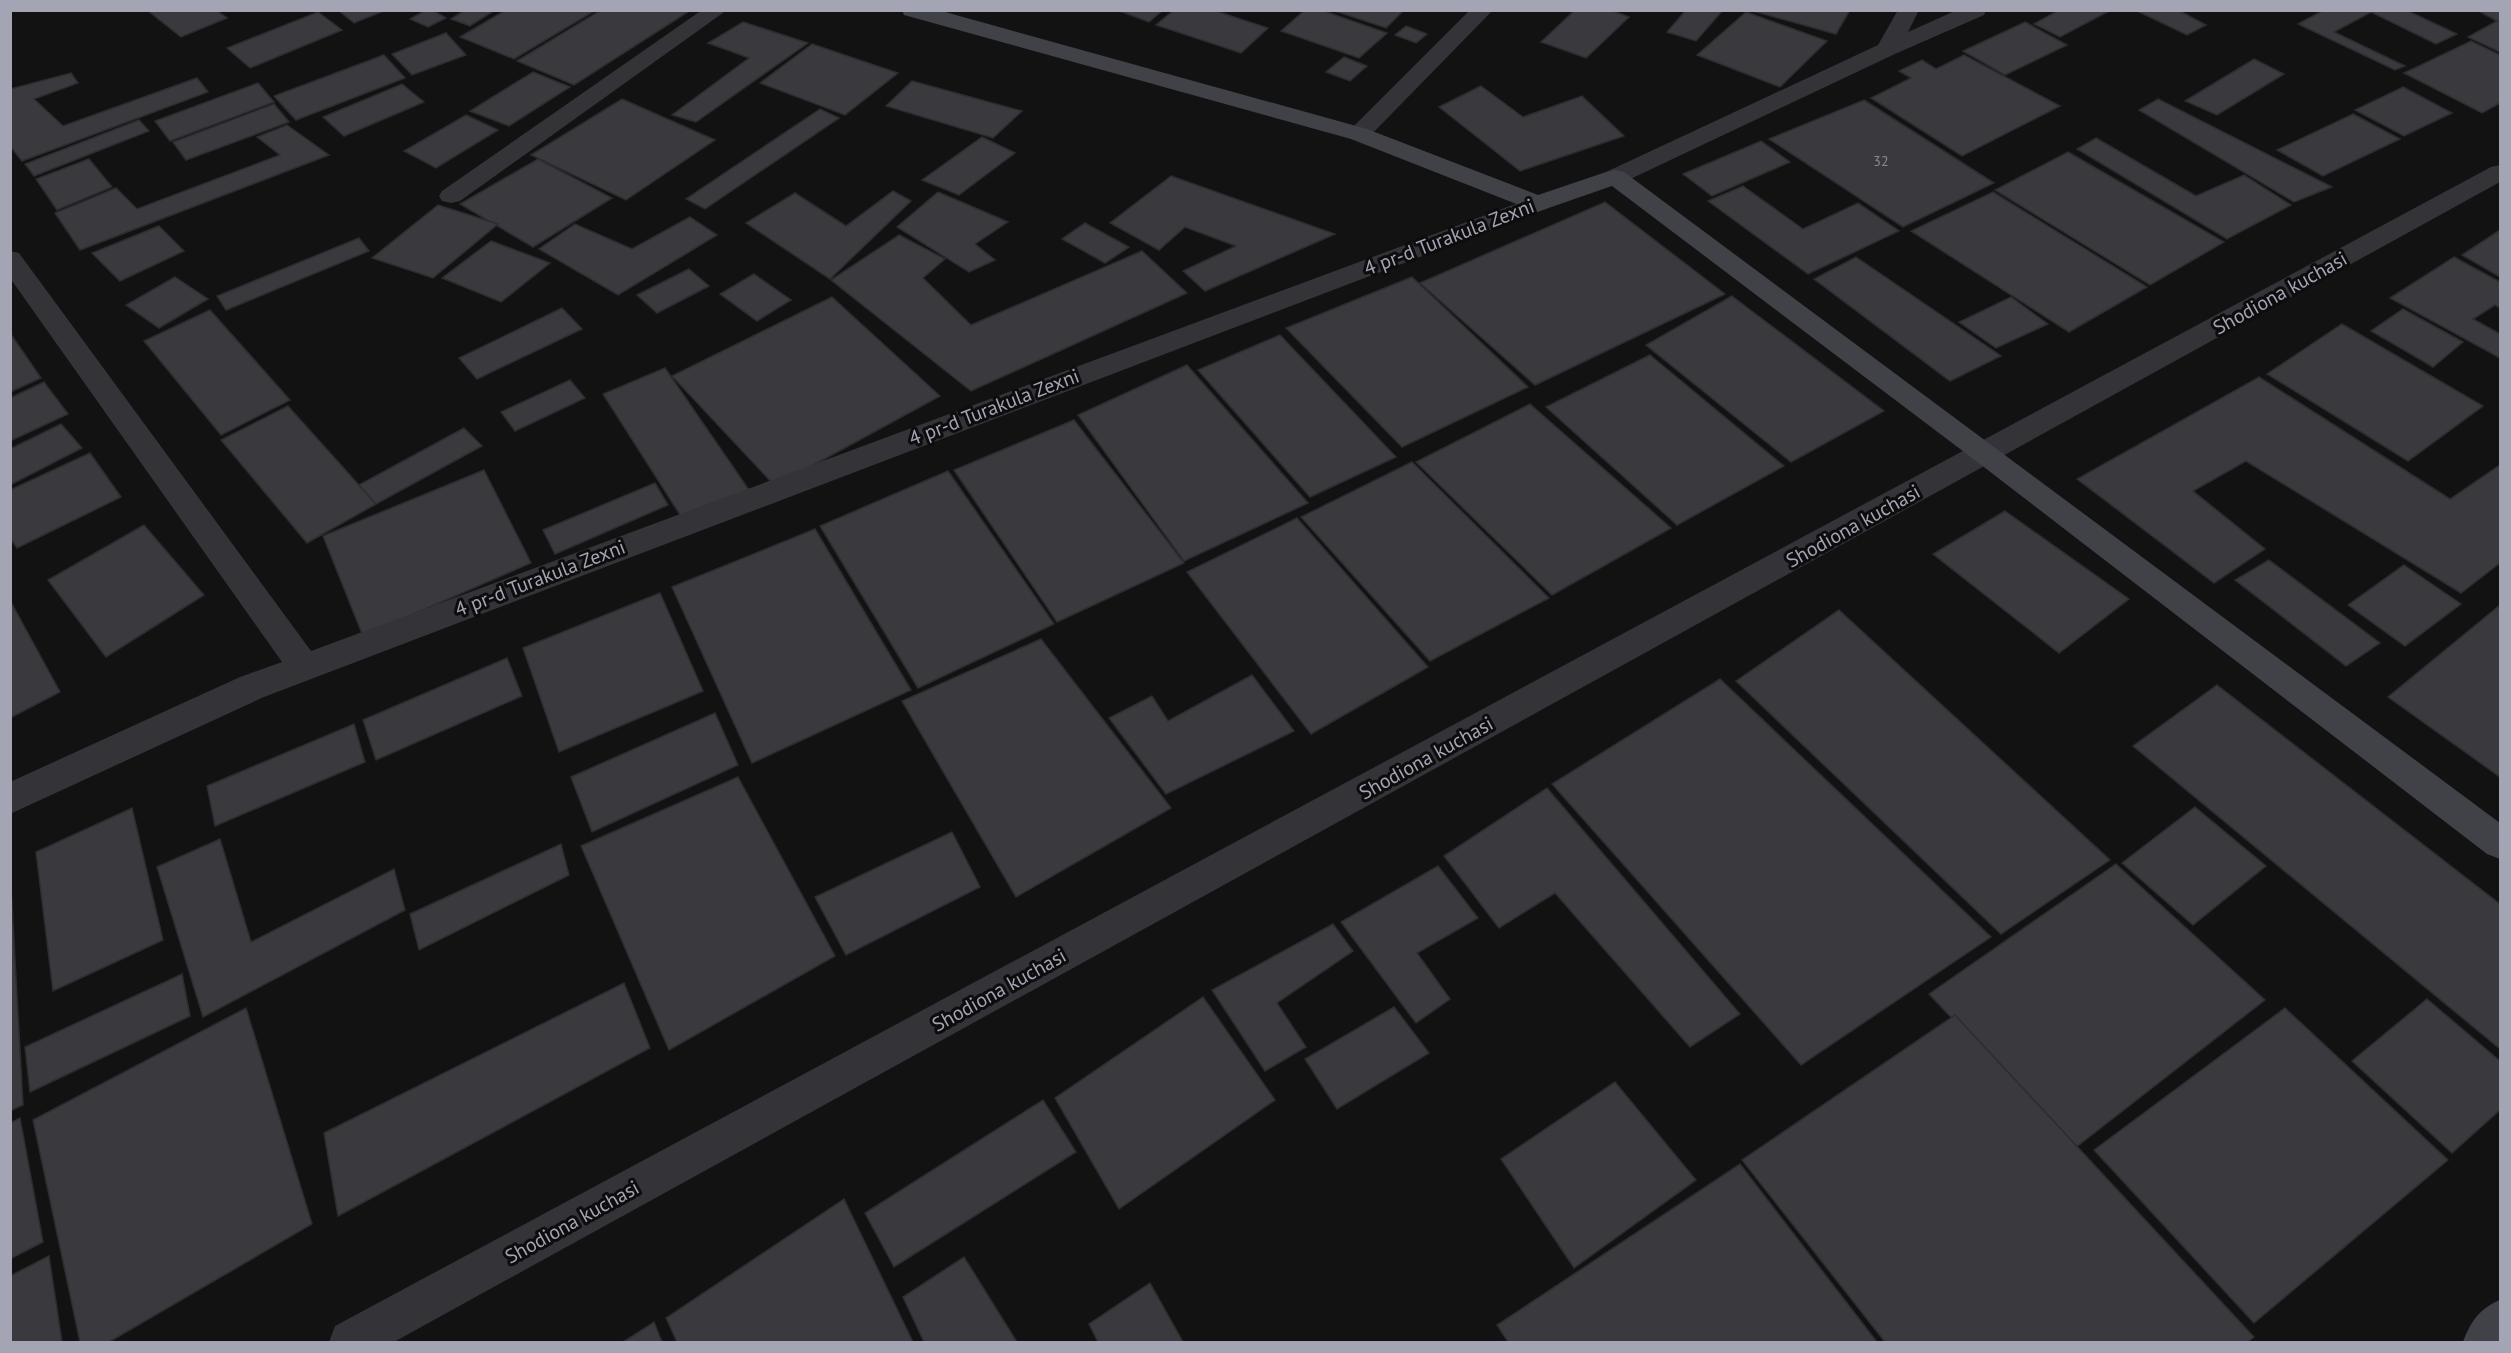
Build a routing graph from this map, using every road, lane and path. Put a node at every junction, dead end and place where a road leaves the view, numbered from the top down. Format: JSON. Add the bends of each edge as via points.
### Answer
{"nodes":[{"id":1,"x":717,"y":10,"type":"edge"},
{"id":2,"x":912,"y":10,"type":"edge"},
{"id":3,"x":1483,"y":10,"type":"edge"},
{"id":4,"x":1909,"y":10,"type":"edge"},
{"id":5,"x":1976,"y":10,"type":"edge"},
{"id":6,"x":1887,"y":49,"type":"junction"},
{"id":7,"x":1359,"y":134,"type":"junction"},
{"id":8,"x":2500,"y":172,"type":"edge"},
{"id":9,"x":1615,"y":177,"type":"junction"},
{"id":10,"x":451,"y":196,"type":"dead end"},
{"id":11,"x":1537,"y":204,"type":"junction"},
{"id":12,"x":10,"y":259,"type":"edge"},
{"id":13,"x":1986,"y":454,"type":"junction"},
{"id":14,"x":304,"y":667,"type":"junction"},
{"id":15,"x":10,"y":799,"type":"edge"},
{"id":16,"x":2500,"y":843,"type":"edge"},
{"id":17,"x":2500,"y":1322,"type":"edge"},
{"id":18,"x":351,"y":1342,"type":"edge"},
{"id":19,"x":2485,"y":1342,"type":"edge"}],
"edges":[{"from":1,"to":10,"type":"street"},
{"from":2,"to":7,"type":"street"},
{"from":3,"to":7,"type":"street"},
{"from":4,"to":6,"type":"street"},
{"from":5,"to":6,"type":"street","name":"4 pr-d Turakula Zexni"},
{"from":6,"to":9,"type":"street","name":"4 pr-d Turakula Zexni"},
{"from":7,"to":11,"type":"street"},
{"from":8,"to":13,"type":"street","name":"Shodiona kuchasi"},
{"from":9,"to":11,"type":"street","name":"4 pr-d Turakula Zexni"},
{"from":9,"to":13,"type":"street"},
{"from":11,"to":14,"type":"street","name":"4 pr-d Turakula Zexni"},
{"from":12,"to":14,"type":"street"},
{"from":13,"to":16,"type":"street"},
{"from":13,"to":18,"type":"street","name":"Shodiona kuchasi"},
{"from":14,"to":15,"type":"street","name":"4 pr-d Turakula Zexni","via":[[252,687]]},
{"from":17,"to":19,"type":"street"}]}
